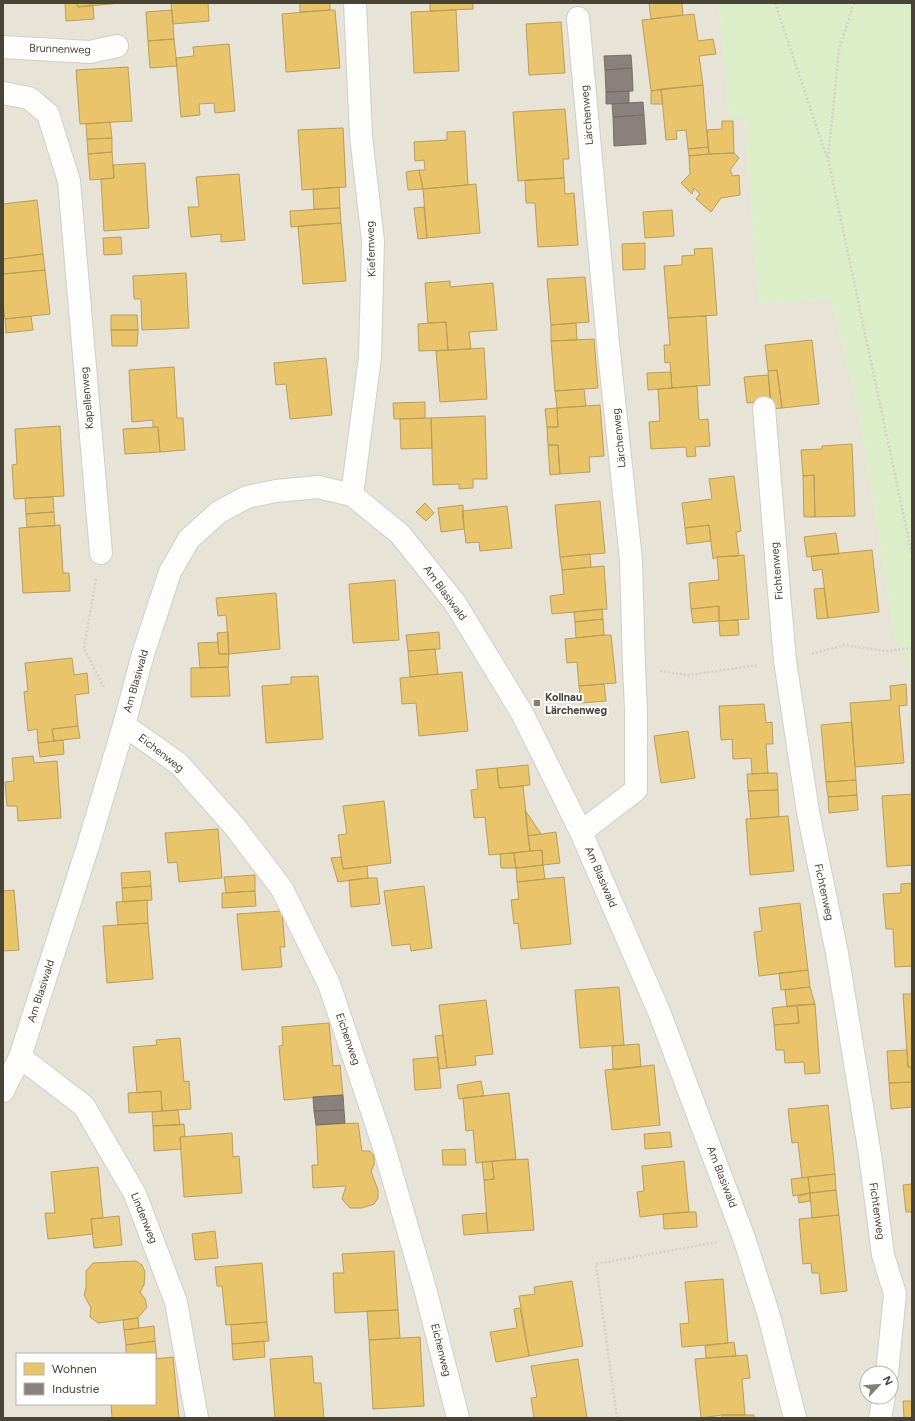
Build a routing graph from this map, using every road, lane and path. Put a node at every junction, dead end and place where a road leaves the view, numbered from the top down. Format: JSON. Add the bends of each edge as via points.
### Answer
{"nodes":[{"id":1,"x":355,"y":3,"type":"edge"},
{"id":2,"x":775,"y":3,"type":"edge"},
{"id":3,"x":854,"y":3,"type":"edge"},
{"id":4,"x":578,"y":18,"type":"dead end"},
{"id":5,"x":117,"y":46,"type":"dead end"},
{"id":6,"x":3,"y":47,"type":"edge"},
{"id":7,"x":3,"y":93,"type":"edge"},
{"id":8,"x":828,"y":159,"type":"junction"},
{"id":9,"x":764,"y":408,"type":"dead end"},
{"id":10,"x":352,"y":495,"type":"junction"},
{"id":11,"x":101,"y":553,"type":"joint"},
{"id":12,"x":912,"y":555,"type":"edge"},
{"id":13,"x":912,"y":648,"type":"edge"},
{"id":14,"x":785,"y":661,"type":"junction"},
{"id":15,"x":634,"y":667,"type":"junction"},
{"id":16,"x":124,"y":725,"type":"junction"},
{"id":17,"x":581,"y":832,"type":"junction"},
{"id":18,"x":20,"y":1057,"type":"junction"},
{"id":19,"x":3,"y":1091,"type":"edge"},
{"id":20,"x":744,"y":1238,"type":"junction"},
{"id":21,"x":904,"y":1297,"type":"edge"},
{"id":22,"x":889,"y":1365,"type":"edge"},
{"id":23,"x":882,"y":1405,"type":"edge"},
{"id":24,"x":197,"y":1418,"type":"edge"},
{"id":25,"x":458,"y":1418,"type":"edge"},
{"id":26,"x":617,"y":1418,"type":"edge"},
{"id":27,"x":795,"y":1418,"type":"edge"},
{"id":28,"x":880,"y":1418,"type":"edge"}],
"edges":[{"from":1,"to":10,"type":"street","name":"Kiefernweg","via":[[361,136],[374,241],[370,357]]},
{"from":2,"to":8,"type":"path"},
{"from":3,"to":8,"type":"path","via":[[839,50]]},
{"from":4,"to":15,"type":"street","name":"Lärchenweg","via":[[632,560]]},
{"from":5,"to":6,"type":"street","name":"Brunnenweg","via":[[90,52]]},
{"from":7,"to":11,"type":"street","name":"Kapellenweg","via":[[29,98],[48,114],[69,181]]},
{"from":8,"to":12,"type":"path"},
{"from":9,"to":14,"type":"street","name":"Fichtenweg"},
{"from":10,"to":16,"type":"street","name":"Am Blasiwald","via":[[318,487],[247,497],[219,512],[189,538],[170,572]]},
{"from":10,"to":17,"type":"street","name":"Am Blasiwald","via":[[400,534],[455,603],[522,714]]},
{"from":11,"to":16,"type":"path","via":[[84,649]]},
{"from":13,"to":14,"type":"path","via":[[885,651],[844,645]]},
{"from":14,"to":15,"type":"path","via":[[689,675]]},
{"from":14,"to":21,"type":"street","name":"Fichtenweg","via":[[808,812],[839,969],[870,1155],[884,1255]]},
{"from":15,"to":17,"type":"street","name":"Lärchenweg","via":[[636,790]]},
{"from":16,"to":18,"type":"street","name":"Am Blasiwald"},
{"from":16,"to":25,"type":"street","name":"Eichenweg","via":[[179,764],[235,827],[282,889],[329,984],[385,1152],[426,1292]]},
{"from":17,"to":20,"type":"street","name":"Am Blasiwald","via":[[660,1014]]},
{"from":18,"to":19,"type":"street","name":"Am Blasiwald"},
{"from":18,"to":24,"type":"street","name":"Lindenweg","via":[[84,1106],[135,1194],[176,1302]]},
{"from":20,"to":26,"type":"path","via":[[596,1264]]},
{"from":20,"to":27,"type":"street","name":"Am Blasiwald","via":[[769,1316]]},
{"from":21,"to":22,"type":"street","name":"Fichtenweg"},
{"from":23,"to":28,"type":"street"}]}
